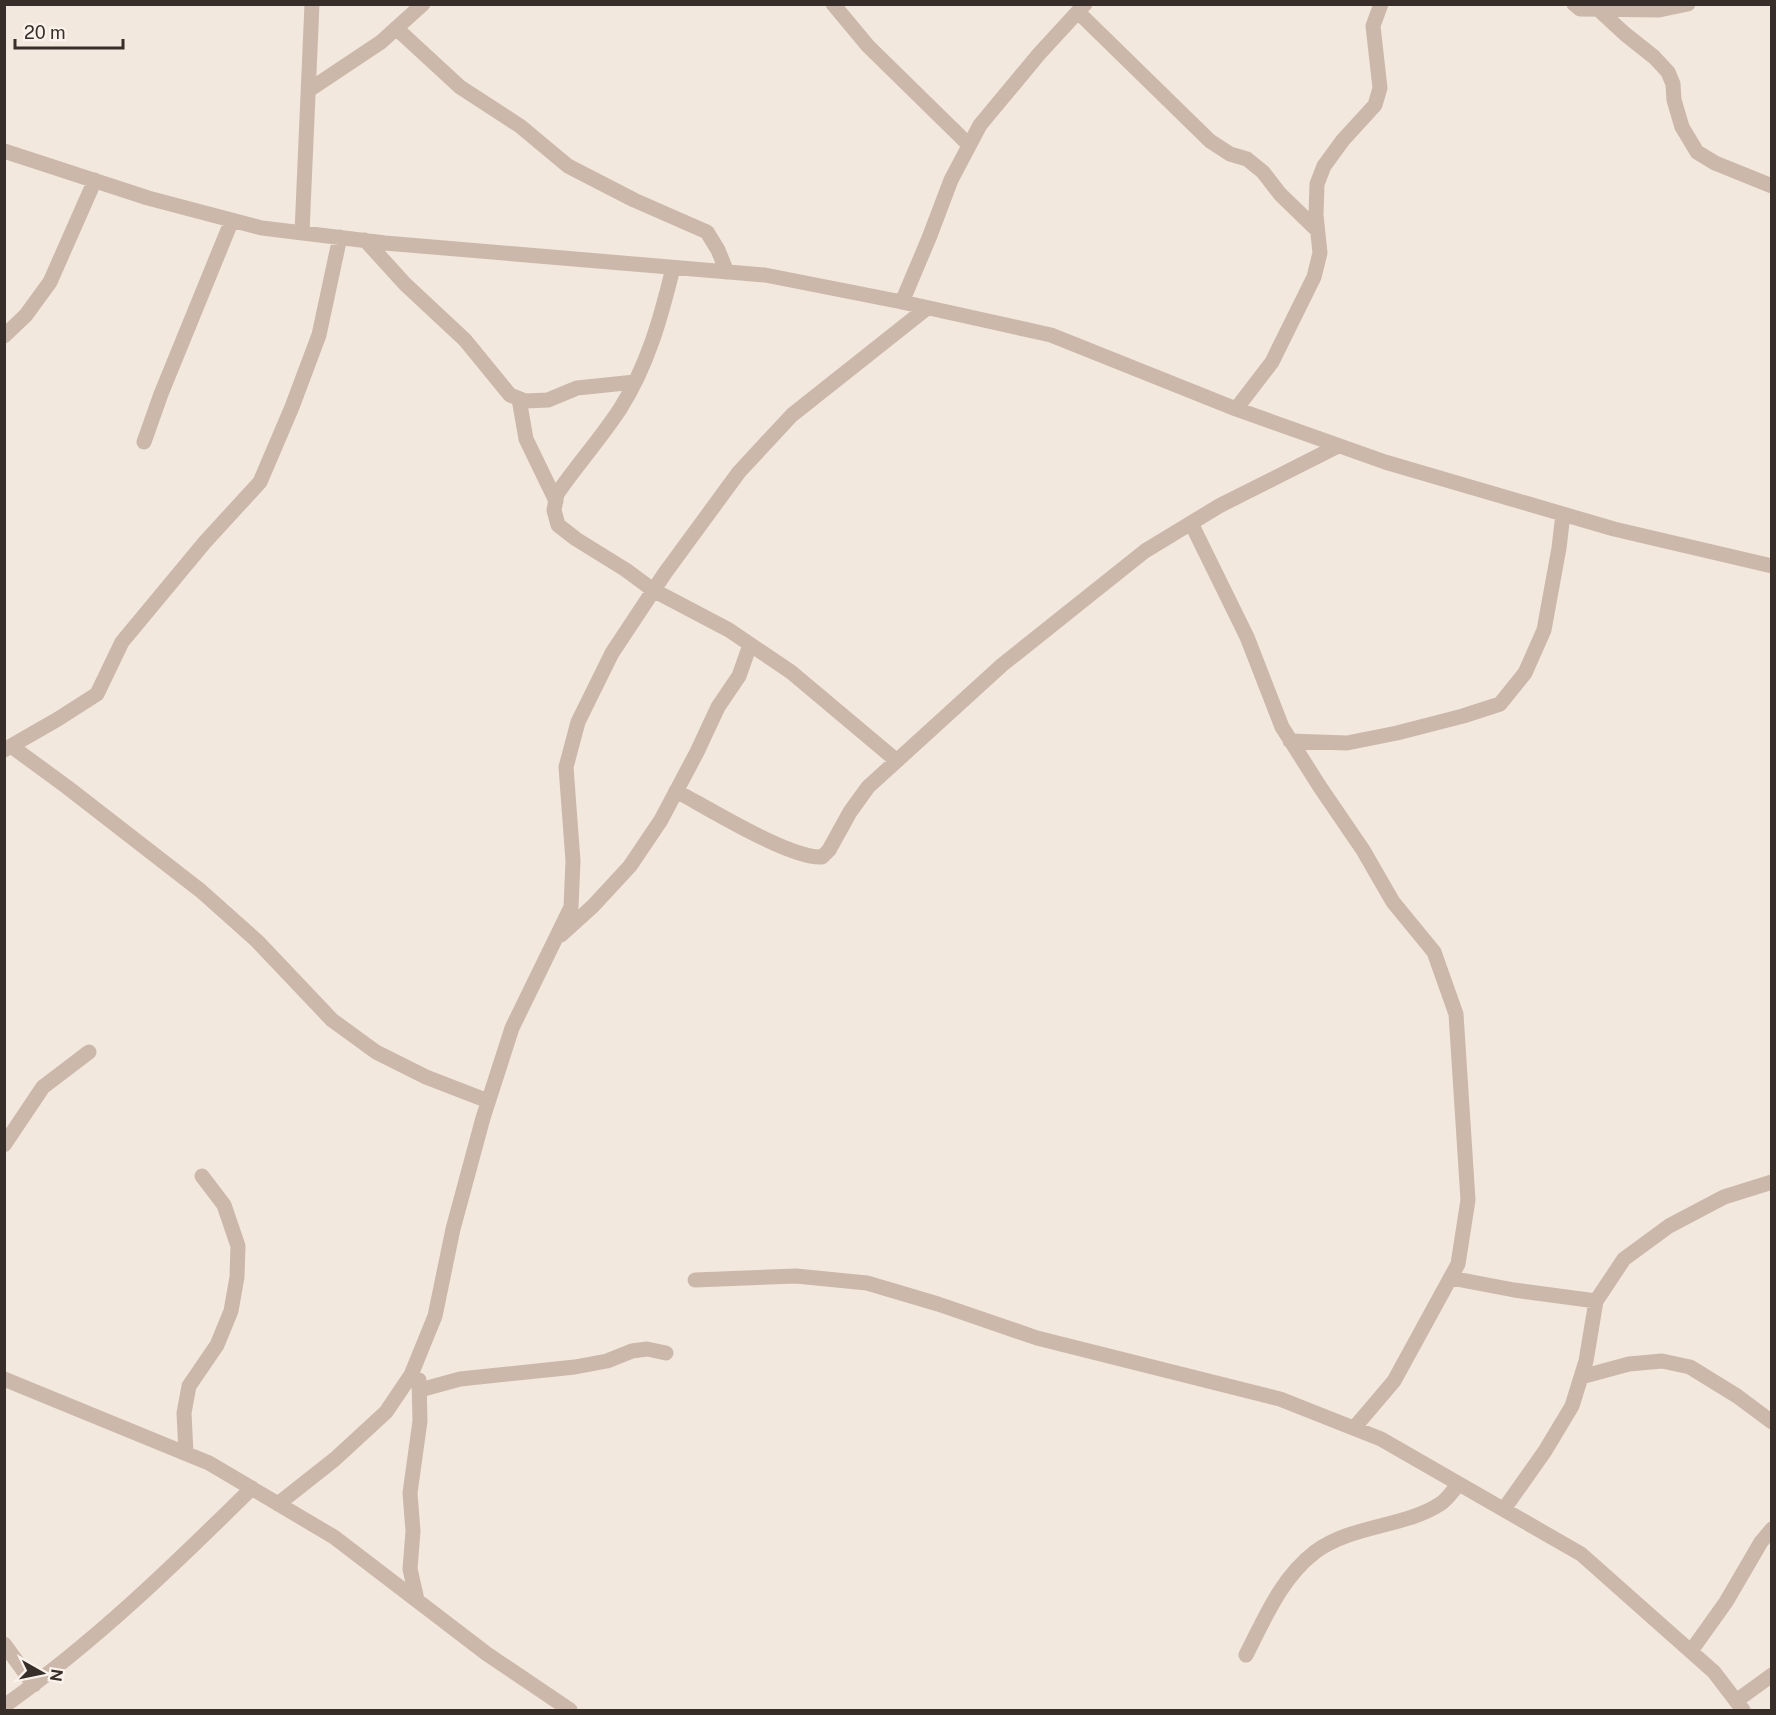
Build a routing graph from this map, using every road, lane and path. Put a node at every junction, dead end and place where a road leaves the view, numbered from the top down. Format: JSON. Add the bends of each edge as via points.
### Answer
{"nodes":[{"id":1,"x":312,"y":4,"type":"edge"},
{"id":2,"x":423,"y":4,"type":"edge"},
{"id":3,"x":832,"y":4,"type":"edge"},
{"id":4,"x":1381,"y":4,"type":"edge"},
{"id":5,"x":1574,"y":4,"type":"edge"},
{"id":6,"x":1688,"y":4,"type":"edge"},
{"id":7,"x":1081,"y":8,"type":"edge"},
{"id":8,"x":1598,"y":9,"type":"junction"},
{"id":9,"x":396,"y":28,"type":"junction"},
{"id":10,"x":309,"y":90,"type":"junction"},
{"id":11,"x":969,"y":146,"type":"junction"},
{"id":12,"x":4,"y":151,"type":"edge"},
{"id":13,"x":95,"y":180,"type":"junction"},
{"id":14,"x":1772,"y":186,"type":"edge"},
{"id":15,"x":232,"y":220,"type":"junction"},
{"id":16,"x":1317,"y":230,"type":"junction"},
{"id":17,"x":302,"y":232,"type":"junction"},
{"id":18,"x":340,"y":237,"type":"junction"},
{"id":19,"x":365,"y":240,"type":"junction"},
{"id":20,"x":673,"y":268,"type":"junction"},
{"id":21,"x":727,"y":272,"type":"junction"},
{"id":22,"x":902,"y":302,"type":"junction"},
{"id":23,"x":927,"y":308,"type":"junction"},
{"id":24,"x":4,"y":336,"type":"edge"},
{"id":25,"x":635,"y":382,"type":"junction"},
{"id":26,"x":519,"y":399,"type":"junction"},
{"id":27,"x":1236,"y":409,"type":"junction"},
{"id":28,"x":144,"y":442,"type":"dead end"},
{"id":29,"x":1338,"y":446,"type":"junction"},
{"id":30,"x":556,"y":501,"type":"junction"},
{"id":31,"x":1563,"y":514,"type":"junction"},
{"id":32,"x":1191,"y":523,"type":"junction"},
{"id":33,"x":1772,"y":566,"type":"edge"},
{"id":34,"x":653,"y":590,"type":"junction"},
{"id":35,"x":750,"y":645,"type":"junction"},
{"id":36,"x":1290,"y":741,"type":"junction"},
{"id":37,"x":8,"y":748,"type":"edge"},
{"id":38,"x":897,"y":761,"type":"junction"},
{"id":39,"x":676,"y":791,"type":"junction"},
{"id":40,"x":554,"y":942,"type":"junction"},
{"id":41,"x":89,"y":1052,"type":"dead end"},
{"id":42,"x":488,"y":1101,"type":"junction"},
{"id":43,"x":4,"y":1145,"type":"edge"},
{"id":44,"x":202,"y":1176,"type":"dead end"},
{"id":45,"x":1772,"y":1182,"type":"edge"},
{"id":46,"x":1450,"y":1278,"type":"junction"},
{"id":47,"x":695,"y":1280,"type":"dead end"},
{"id":48,"x":1596,"y":1301,"type":"junction"},
{"id":49,"x":666,"y":1353,"type":"dead end"},
{"id":50,"x":418,"y":1360,"type":"junction"},
{"id":51,"x":1581,"y":1377,"type":"junction"},
{"id":52,"x":4,"y":1379,"type":"edge"},
{"id":53,"x":420,"y":1389,"type":"junction"},
{"id":54,"x":1772,"y":1422,"type":"edge"},
{"id":55,"x":1354,"y":1428,"type":"junction"},
{"id":56,"x":186,"y":1453,"type":"junction"},
{"id":57,"x":1458,"y":1484,"type":"junction"},
{"id":58,"x":252,"y":1488,"type":"junction"},
{"id":59,"x":278,"y":1504,"type":"junction"},
{"id":60,"x":1504,"y":1509,"type":"junction"},
{"id":61,"x":1772,"y":1529,"type":"edge"},
{"id":62,"x":417,"y":1600,"type":"junction"},
{"id":63,"x":4,"y":1644,"type":"edge"},
{"id":64,"x":1691,"y":1651,"type":"junction"},
{"id":65,"x":1246,"y":1654,"type":"dead end"},
{"id":66,"x":1772,"y":1675,"type":"edge"},
{"id":67,"x":34,"y":1685,"type":"junction"},
{"id":68,"x":4,"y":1706,"type":"edge"},
{"id":69,"x":1739,"y":1706,"type":"edge"},
{"id":70,"x":570,"y":1710,"type":"edge"}],
"edges":[{"from":1,"to":10,"type":"street"},
{"from":2,"to":9,"type":"street"},
{"from":3,"to":11,"type":"street","via":[[868,46]]},
{"from":4,"to":16,"type":"street","via":[[1373,26],[1380,88],[1375,105],[1324,166],[1317,184]]},
{"from":5,"to":8,"type":"street","via":[[1580,9]]},
{"from":6,"to":8,"type":"street","via":[[1659,10]]},
{"from":7,"to":11,"type":"street","via":[[988,116]]},
{"from":7,"to":16,"type":"street","via":[[1210,141],[1247,159],[1263,172]]},
{"from":8,"to":14,"type":"street","via":[[1668,72],[1682,127],[1697,152]]},
{"from":9,"to":10,"type":"street"},
{"from":9,"to":21,"type":"street","via":[[460,87],[520,126],[568,166],[707,232]]},
{"from":10,"to":17,"type":"street"},
{"from":11,"to":22,"type":"street","via":[[951,180]]},
{"from":12,"to":13,"type":"street"},
{"from":13,"to":15,"type":"street"},
{"from":13,"to":24,"type":"street","via":[[50,282],[26,315]]},
{"from":15,"to":17,"type":"street"},
{"from":15,"to":28,"type":"street"},
{"from":16,"to":27,"type":"street","via":[[1320,253],[1314,276],[1272,362]]},
{"from":17,"to":18,"type":"street"},
{"from":18,"to":19,"type":"street"},
{"from":18,"to":37,"type":"street","via":[[319,335],[260,482],[122,642],[97,694]]},
{"from":19,"to":20,"type":"street"},
{"from":19,"to":26,"type":"street","via":[[465,340],[510,395]]},
{"from":20,"to":21,"type":"street"},
{"from":20,"to":25,"type":"street","via":[[660,320]]},
{"from":21,"to":22,"type":"street","via":[[765,275]]},
{"from":22,"to":23,"type":"street"},
{"from":23,"to":27,"type":"street","via":[[1051,335]]},
{"from":23,"to":34,"type":"street","via":[[792,416],[739,472]]},
{"from":25,"to":26,"type":"street","via":[[577,388],[548,400]]},
{"from":25,"to":30,"type":"street","via":[[557,494]]},
{"from":26,"to":30,"type":"street","via":[[526,439]]},
{"from":27,"to":29,"type":"street"},
{"from":29,"to":31,"type":"street"},
{"from":29,"to":32,"type":"street"},
{"from":30,"to":34,"type":"street","via":[[558,525]]},
{"from":31,"to":33,"type":"street","via":[[1614,530]]},
{"from":31,"to":36,"type":"street","via":[[1544,630],[1525,673],[1500,704],[1347,743]]},
{"from":32,"to":36,"type":"street","via":[[1247,637]]},
{"from":32,"to":38,"type":"street","via":[[1145,551],[1011,658]]},
{"from":34,"to":35,"type":"street"},
{"from":34,"to":40,"type":"street","via":[[612,653],[578,722],[566,767],[573,861],[571,906]]},
{"from":35,"to":38,"type":"street","via":[[791,672]]},
{"from":35,"to":39,"type":"street","via":[[739,676],[718,707]]},
{"from":36,"to":46,"type":"street","via":[[1393,902],[1434,952],[1455,1014],[1468,1200],[1458,1264]]},
{"from":37,"to":42,"type":"street","via":[[201,891],[257,940],[332,1020],[376,1052]]},
{"from":38,"to":39,"type":"street","via":[[868,787],[822,857],[760,837]]},
{"from":39,"to":40,"type":"street","via":[[630,866]]},
{"from":40,"to":42,"type":"street","via":[[512,1028]]},
{"from":41,"to":43,"type":"street","via":[[43,1087]]},
{"from":42,"to":50,"type":"street","via":[[453,1229],[435,1316]]},
{"from":44,"to":56,"type":"street","via":[[224,1205],[238,1246],[237,1277],[231,1311],[217,1345],[189,1386],[184,1413]]},
{"from":45,"to":48,"type":"street","via":[[1725,1197],[1668,1226],[1624,1259]]},
{"from":46,"to":48,"type":"street"},
{"from":46,"to":55,"type":"street","via":[[1394,1381]]},
{"from":47,"to":55,"type":"street","via":[[796,1276],[867,1283],[1037,1338],[1280,1399]]},
{"from":48,"to":51,"type":"street"},
{"from":49,"to":53,"type":"street","via":[[647,1349],[575,1367],[460,1379]]},
{"from":50,"to":53,"type":"street"},
{"from":50,"to":59,"type":"street","via":[[386,1412]]},
{"from":51,"to":54,"type":"street","via":[[1629,1364],[1662,1361],[1690,1367]]},
{"from":51,"to":60,"type":"street","via":[[1572,1406]]},
{"from":52,"to":56,"type":"street"},
{"from":53,"to":62,"type":"street","via":[[420,1421],[410,1493],[410,1569]]},
{"from":55,"to":57,"type":"street","via":[[1382,1439]]},
{"from":56,"to":58,"type":"street"},
{"from":57,"to":60,"type":"street"},
{"from":57,"to":65,"type":"street","via":[[1441,1504],[1345,1537],[1315,1552],[1280,1589]]},
{"from":58,"to":59,"type":"street"},
{"from":58,"to":67,"type":"street","via":[[180,1559]]},
{"from":59,"to":62,"type":"street","via":[[334,1537]]},
{"from":60,"to":64,"type":"street","via":[[1581,1554]]},
{"from":61,"to":64,"type":"street"},
{"from":62,"to":70,"type":"street"},
{"from":63,"to":67,"type":"street"},
{"from":64,"to":69,"type":"street","via":[[1714,1672]]},
{"from":66,"to":69,"type":"street"},
{"from":67,"to":68,"type":"street"}]}
